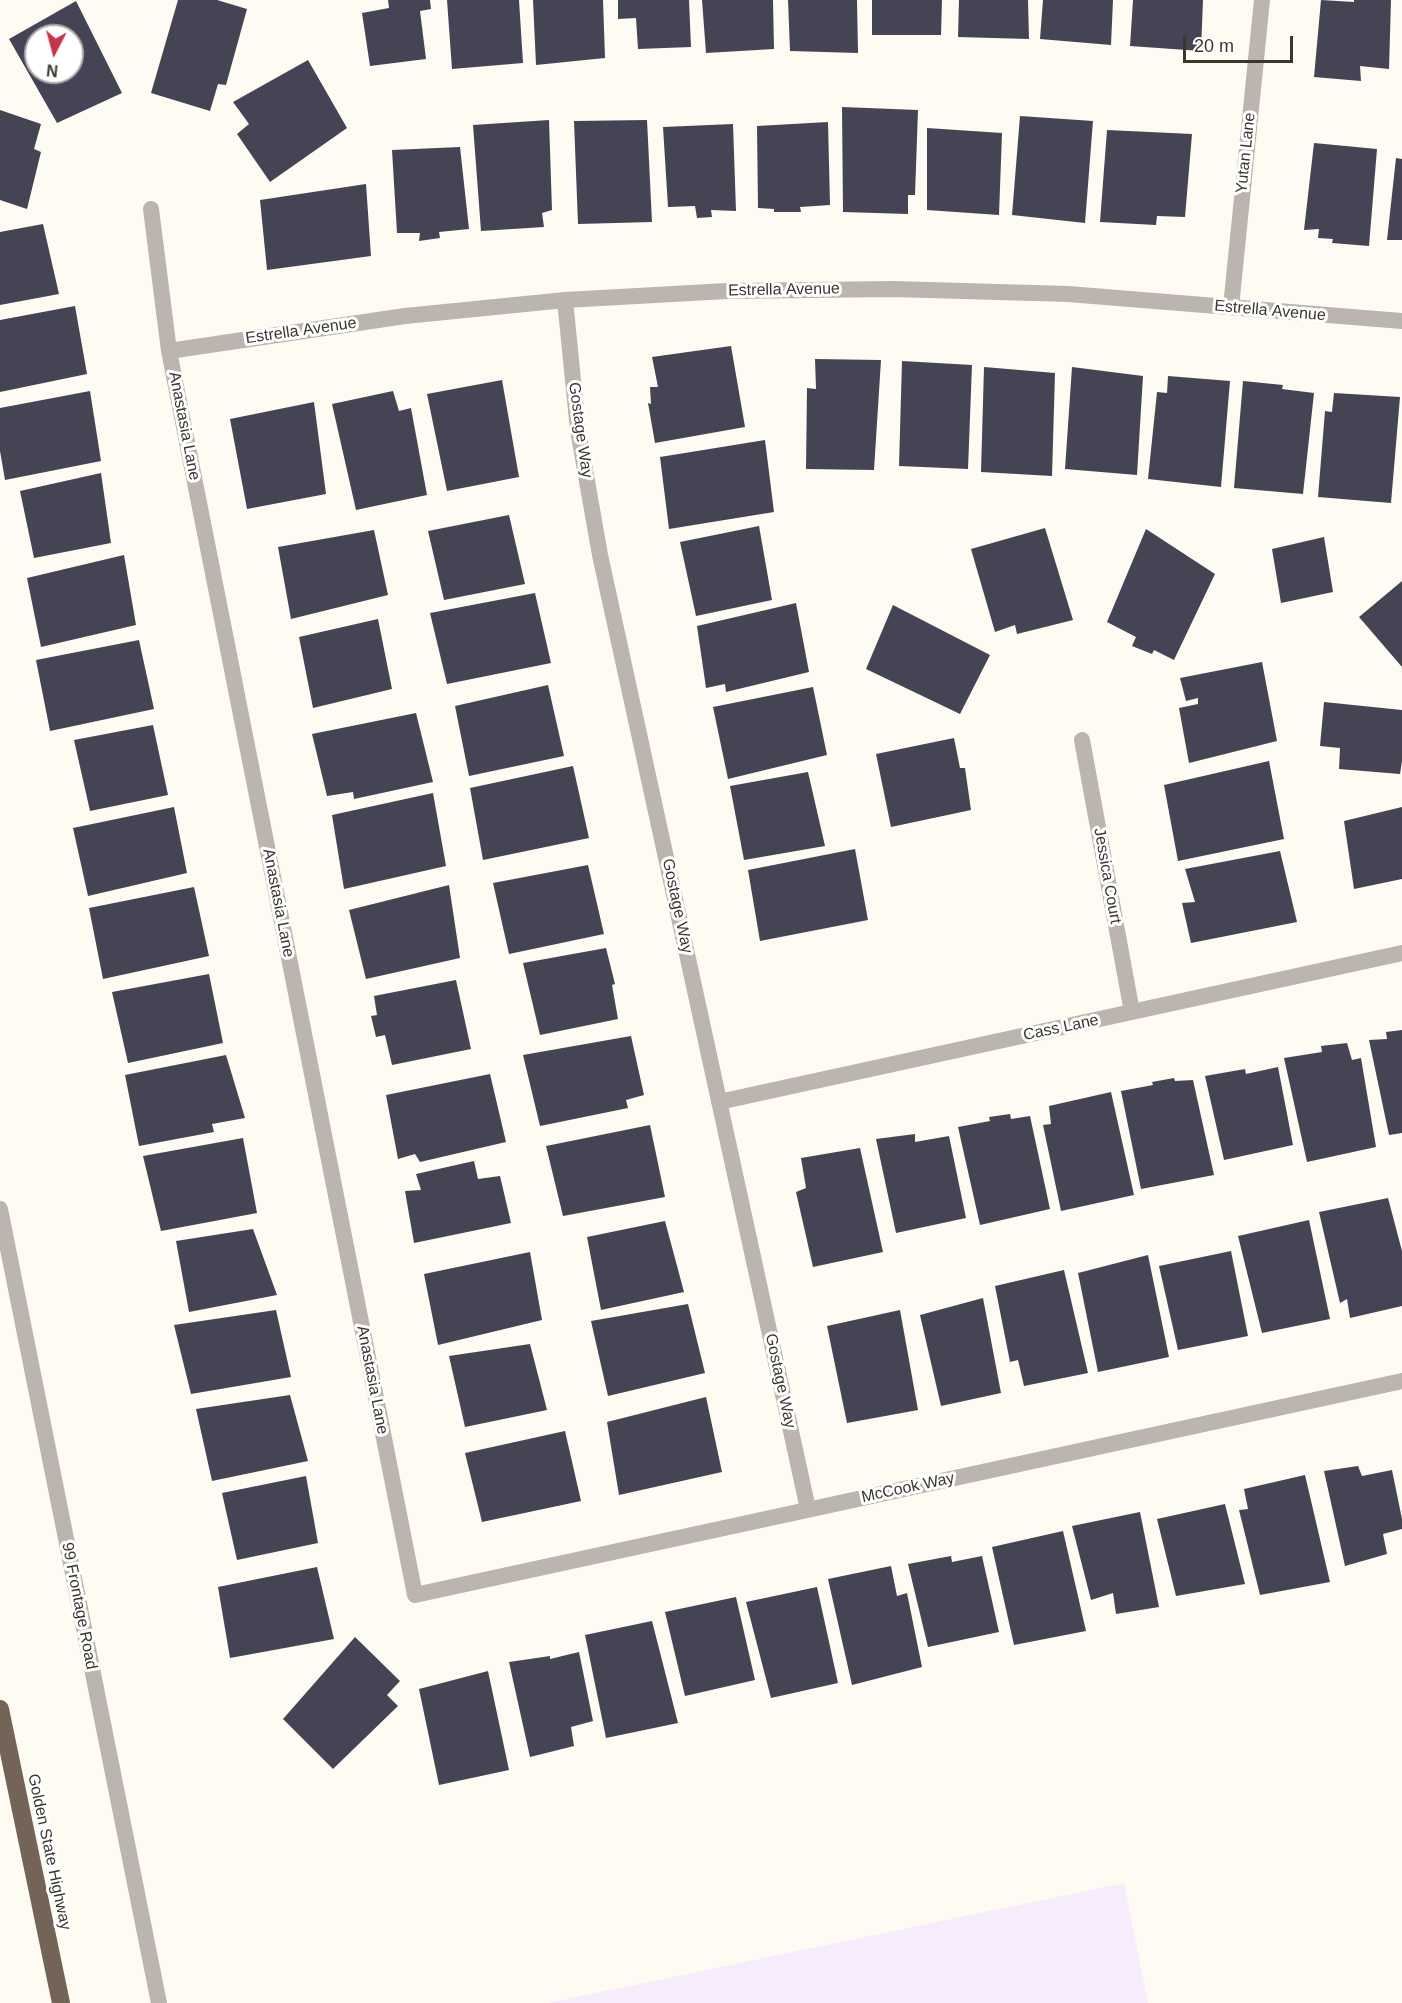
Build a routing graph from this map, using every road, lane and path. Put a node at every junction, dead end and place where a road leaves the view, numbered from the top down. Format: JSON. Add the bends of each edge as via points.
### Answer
{"nodes":[{"id":1,"x":1262,"y":0,"type":"edge"},
{"id":2,"x":151,"y":209,"type":"dead end"},
{"id":3,"x":565,"y":300,"type":"junction"},
{"id":4,"x":1231,"y":307,"type":"junction"},
{"id":5,"x":1402,"y":321,"type":"edge"},
{"id":6,"x":169,"y":351,"type":"junction"},
{"id":7,"x":1082,"y":740,"type":"dead end"},
{"id":8,"x":1402,"y":953,"type":"edge"},
{"id":9,"x":1132,"y":1012,"type":"junction"},
{"id":10,"x":719,"y":1102,"type":"junction"},
{"id":11,"x":0,"y":1209,"type":"edge"},
{"id":12,"x":1402,"y":1381,"type":"edge"},
{"id":13,"x":808,"y":1509,"type":"junction"},
{"id":14,"x":415,"y":1595,"type":"joint"},
{"id":15,"x":0,"y":1709,"type":"edge"},
{"id":16,"x":61,"y":2003,"type":"edge"},
{"id":17,"x":159,"y":2003,"type":"edge"}],
"edges":[{"from":1,"to":4,"type":"street","name":"Yutan Lane"},
{"from":2,"to":6,"type":"street","name":"Anastasia Lane"},
{"from":3,"to":4,"type":"street","name":"Estrella Avenue","via":[[727,291],[894,289],[1068,294]]},
{"from":3,"to":6,"type":"street","name":"Estrella Avenue","via":[[405,316]]},
{"from":3,"to":10,"type":"street","name":"Gostage Way","via":[[578,430],[600,555]]},
{"from":4,"to":5,"type":"street","name":"Estrella Avenue"},
{"from":6,"to":14,"type":"street","name":"Anastasia Lane"},
{"from":7,"to":9,"type":"street","name":"Jessica Court"},
{"from":8,"to":9,"type":"street","name":"Cass Lane"},
{"from":9,"to":10,"type":"street","name":"Cass Lane"},
{"from":10,"to":13,"type":"street","name":"Gostage Way"},
{"from":11,"to":17,"type":"street","name":"99 Frontage Road"},
{"from":12,"to":13,"type":"street","name":"McCook Way"},
{"from":13,"to":14,"type":"street","name":"McCook Way"},
{"from":15,"to":16,"type":"highway","name":"Golden State Highway"}]}
